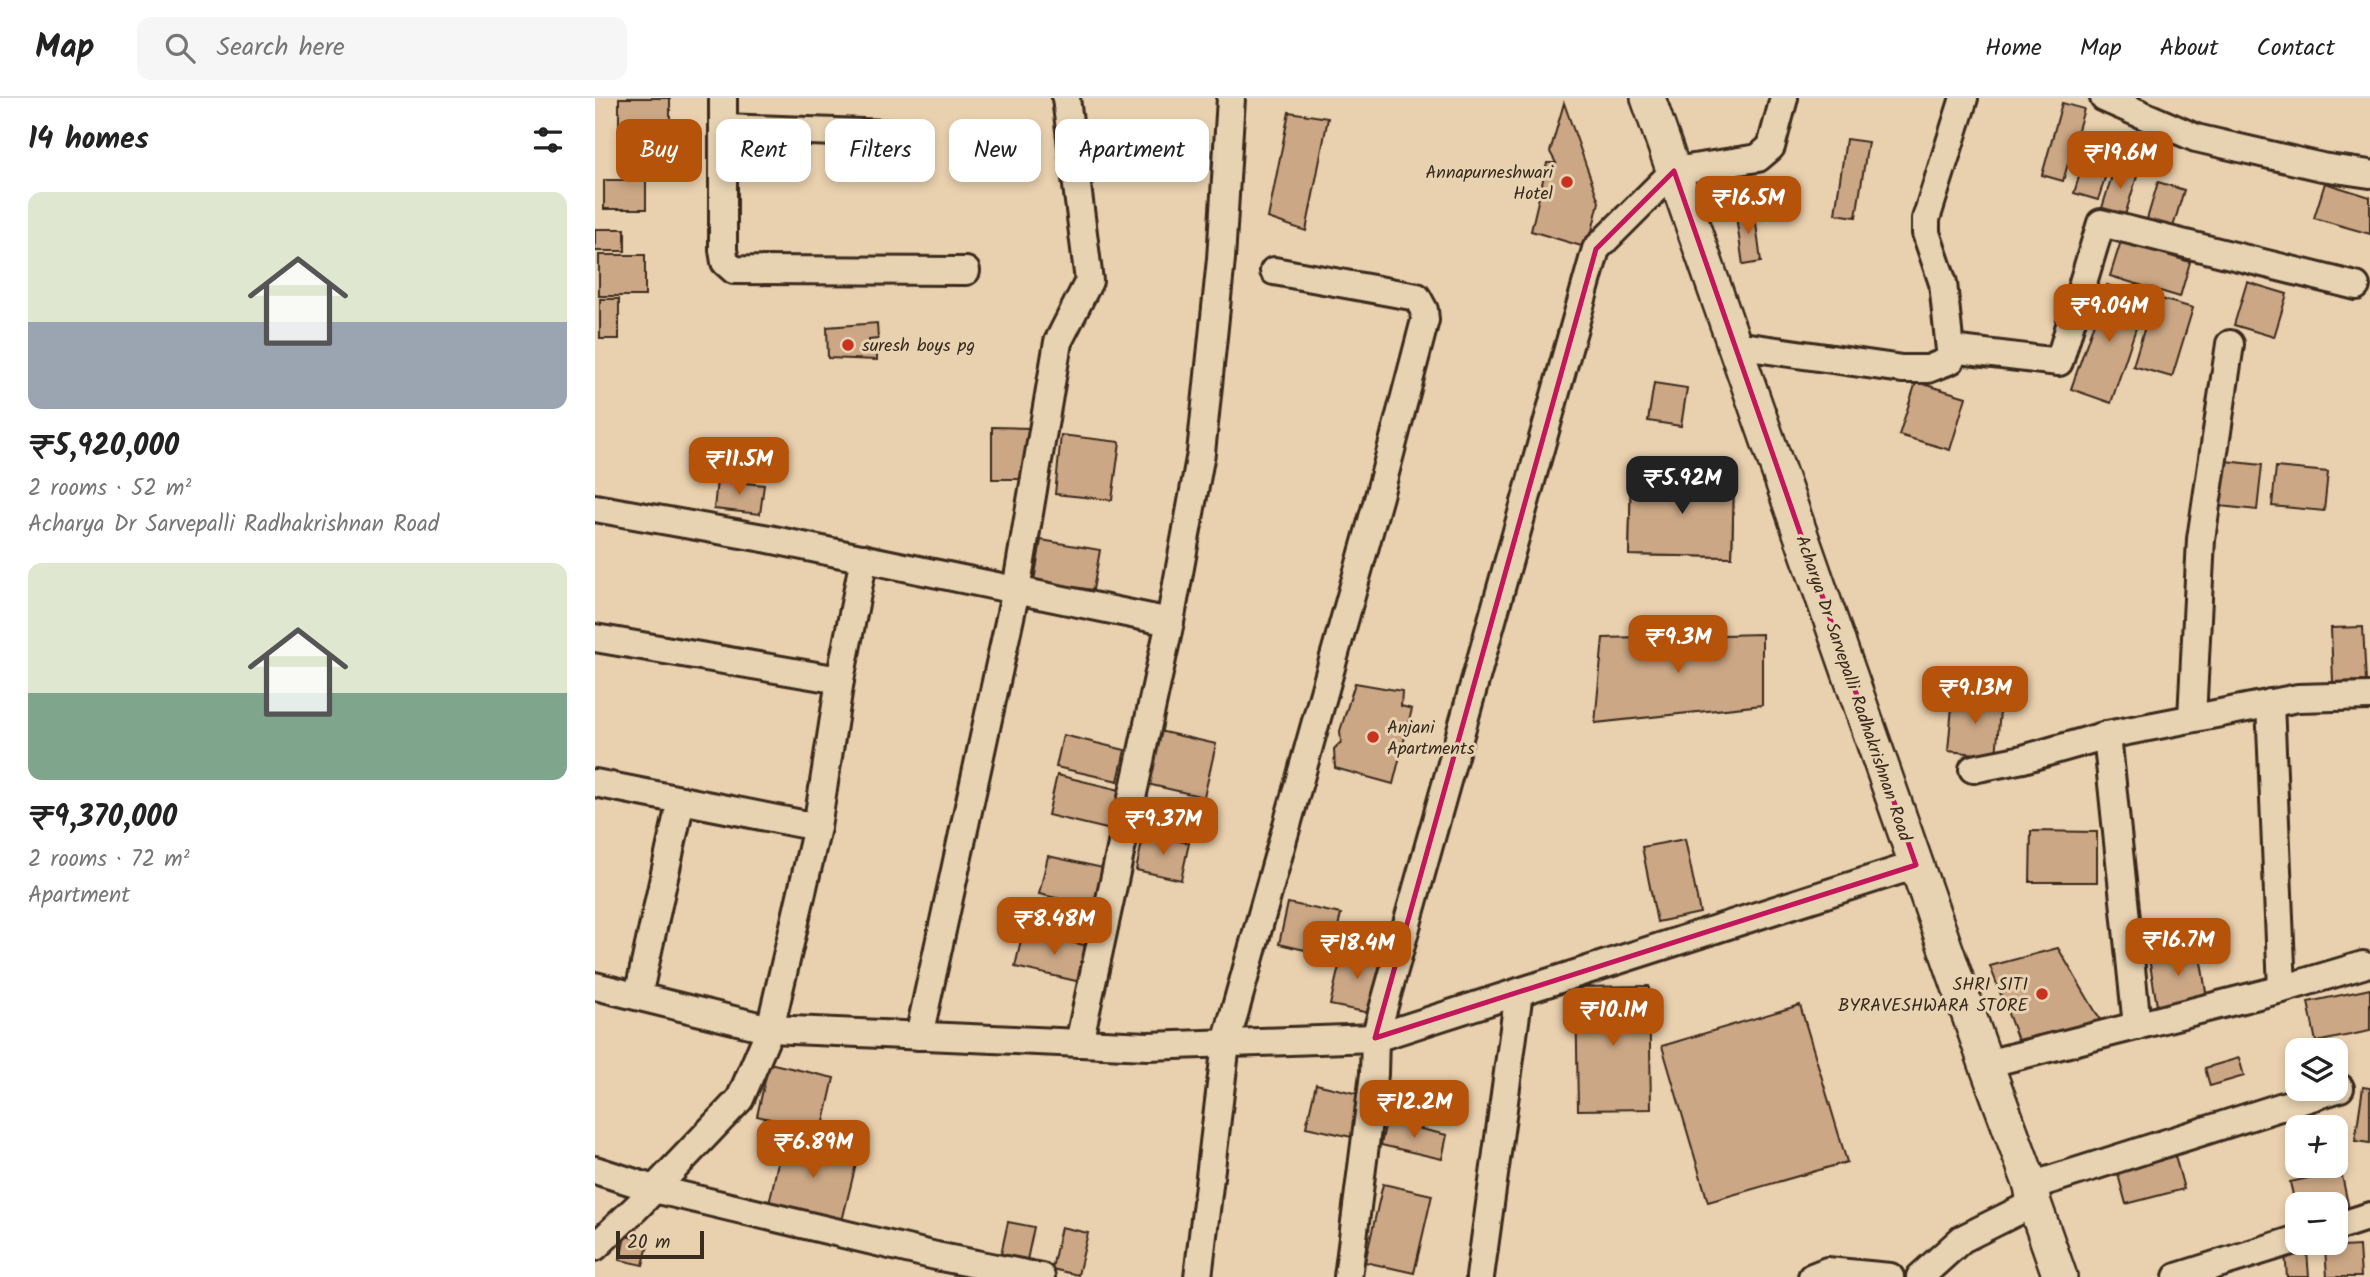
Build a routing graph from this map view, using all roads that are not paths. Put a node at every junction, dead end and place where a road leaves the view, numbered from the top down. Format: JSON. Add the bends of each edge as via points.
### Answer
{"nodes":[{"id":1,"x":723,"y":98,"type":"edge"},
{"id":2,"x":1066,"y":98,"type":"edge"},
{"id":3,"x":1231,"y":98,"type":"edge"},
{"id":4,"x":1649,"y":98,"type":"edge"},
{"id":5,"x":1784,"y":98,"type":"edge"},
{"id":6,"x":1963,"y":98,"type":"edge"},
{"id":7,"x":2104,"y":98,"type":"edge"},
{"id":8,"x":2136,"y":104,"type":"edge"},
{"id":9,"x":723,"y":119,"type":"edge"},
{"id":10,"x":1674,"y":171,"type":"junction"},
{"id":11,"x":2370,"y":174,"type":"edge"},
{"id":12,"x":723,"y":182,"type":"edge"},
{"id":13,"x":966,"y":271,"type":"dead end"},
{"id":14,"x":1274,"y":271,"type":"dead end"},
{"id":15,"x":2356,"y":286,"type":"dead end"},
{"id":16,"x":2230,"y":344,"type":"dead end"},
{"id":17,"x":1735,"y":345,"type":"junction"},
{"id":18,"x":1951,"y":349,"type":"junction"},
{"id":19,"x":595,"y":508,"type":"edge"},
{"id":20,"x":864,"y":558,"type":"junction"},
{"id":21,"x":1016,"y":590,"type":"junction"},
{"id":22,"x":1170,"y":622,"type":"junction"},
{"id":23,"x":595,"y":638,"type":"edge"},
{"id":24,"x":840,"y":680,"type":"junction"},
{"id":25,"x":2370,"y":696,"type":"edge"},
{"id":26,"x":2270,"y":703,"type":"junction"},
{"id":27,"x":2192,"y":718,"type":"junction"},
{"id":28,"x":2107,"y":735,"type":"junction"},
{"id":29,"x":1973,"y":769,"type":"dead end"},
{"id":30,"x":595,"y":783,"type":"edge"},
{"id":31,"x":681,"y":800,"type":"junction"},
{"id":32,"x":817,"y":827,"type":"junction"},
{"id":33,"x":1916,"y":865,"type":"junction"},
{"id":34,"x":2363,"y":965,"type":"dead end"},
{"id":35,"x":595,"y":986,"type":"edge"},
{"id":36,"x":2282,"y":989,"type":"junction"},
{"id":37,"x":1519,"y":992,"type":"junction"},
{"id":38,"x":638,"y":996,"type":"junction"},
{"id":39,"x":2137,"y":1026,"type":"junction"},
{"id":40,"x":770,"y":1029,"type":"junction"},
{"id":41,"x":919,"y":1036,"type":"junction"},
{"id":42,"x":1375,"y":1038,"type":"junction"},
{"id":43,"x":1079,"y":1043,"type":"junction"},
{"id":44,"x":1226,"y":1043,"type":"junction"},
{"id":45,"x":1986,"y":1065,"type":"junction"},
{"id":46,"x":2302,"y":1101,"type":"edge"},
{"id":47,"x":595,"y":1170,"type":"edge"},
{"id":48,"x":654,"y":1189,"type":"junction"},
{"id":49,"x":2033,"y":1194,"type":"junction"},
{"id":50,"x":2370,"y":1216,"type":"edge"},
{"id":51,"x":2348,"y":1223,"type":"edge"},
{"id":52,"x":2285,"y":1243,"type":"edge"},
{"id":53,"x":595,"y":1247,"type":"edge"},
{"id":54,"x":934,"y":1266,"type":"edge"},
{"id":55,"x":1041,"y":1277,"type":"edge"},
{"id":56,"x":1198,"y":1277,"type":"edge"},
{"id":57,"x":1348,"y":1277,"type":"edge"},
{"id":58,"x":1480,"y":1277,"type":"edge"},
{"id":59,"x":1812,"y":1277,"type":"edge"},
{"id":60,"x":1890,"y":1277,"type":"edge"},
{"id":61,"x":1920,"y":1277,"type":"edge"},
{"id":62,"x":2060,"y":1277,"type":"edge"},
{"id":63,"x":2177,"y":1277,"type":"edge"}],
"edges":[{"from":1,"to":9,"type":"street"},
{"from":2,"to":21,"type":"street","via":[[1089,281],[1058,342]]},
{"from":3,"to":22,"type":"street","via":[[1201,453]]},
{"from":4,"to":10,"type":"street","name":"Acharya Dr Sarvepalli Radhakrishnan Road"},
{"from":5,"to":10,"type":"street","via":[[1770,147],[1758,158]]},
{"from":6,"to":18,"type":"street","via":[[1926,219],[1926,233],[1943,283]]},
{"from":7,"to":8,"type":"street"},
{"from":8,"to":11,"type":"street","via":[[2196,138]]},
{"from":10,"to":17,"type":"street","name":"Acharya Dr Sarvepalli Radhakrishnan Road"},
{"from":10,"to":42,"type":"street","via":[[1596,249]]},
{"from":12,"to":13,"type":"street","via":[[723,250],[725,262],[734,270]]},
{"from":14,"to":44,"type":"street","via":[[1417,298],[1425,320]]},
{"from":15,"to":18,"type":"street","via":[[2101,223],[2059,362]]},
{"from":16,"to":27,"type":"street","via":[[2201,539]]},
{"from":17,"to":18,"type":"street","via":[[1902,369],[1928,369],[1951,360]]},
{"from":17,"to":33,"type":"street","name":"Acharya Dr Sarvepalli Radhakrishnan Road"},
{"from":19,"to":20,"type":"street"},
{"from":20,"to":21,"type":"street"},
{"from":20,"to":24,"type":"street"},
{"from":21,"to":22,"type":"street"},
{"from":21,"to":41,"type":"street"},
{"from":22,"to":43,"type":"street"},
{"from":23,"to":24,"type":"street"},
{"from":24,"to":32,"type":"street"},
{"from":25,"to":26,"type":"street"},
{"from":26,"to":27,"type":"street"},
{"from":26,"to":36,"type":"street"},
{"from":27,"to":28,"type":"street"},
{"from":28,"to":29,"type":"street"},
{"from":28,"to":39,"type":"street"},
{"from":30,"to":31,"type":"street"},
{"from":31,"to":32,"type":"street"},
{"from":31,"to":38,"type":"street"},
{"from":32,"to":40,"type":"street"},
{"from":33,"to":37,"type":"street"},
{"from":33,"to":45,"type":"street","name":"Acharya Dr Sarvepalli Radhakrishnan Road"},
{"from":34,"to":36,"type":"street"},
{"from":35,"to":38,"type":"street"},
{"from":36,"to":39,"type":"street"},
{"from":37,"to":42,"type":"street"},
{"from":37,"to":58,"type":"street"},
{"from":38,"to":40,"type":"street"},
{"from":39,"to":45,"type":"street"},
{"from":40,"to":41,"type":"street"},
{"from":40,"to":48,"type":"street","via":[[740,1099]]},
{"from":41,"to":43,"type":"street"},
{"from":42,"to":44,"type":"street"},
{"from":42,"to":57,"type":"street"},
{"from":43,"to":44,"type":"street"},
{"from":44,"to":56,"type":"street"},
{"from":45,"to":49,"type":"street","name":"Acharya Dr Sarvepalli Radhakrishnan Road"},
{"from":46,"to":49,"type":"street"},
{"from":47,"to":48,"type":"street"},
{"from":48,"to":53,"type":"street"},
{"from":48,"to":54,"type":"street"},
{"from":49,"to":61,"type":"street","via":[[1962,1239]]},
{"from":49,"to":62,"type":"street","name":"Acharya Dr Sarvepalli Radhakrishnan Road"},
{"from":50,"to":51,"type":"street"},
{"from":52,"to":63,"type":"street"},
{"from":54,"to":55,"type":"street"},
{"from":59,"to":60,"type":"street","via":[[1827,1271]]}]}
